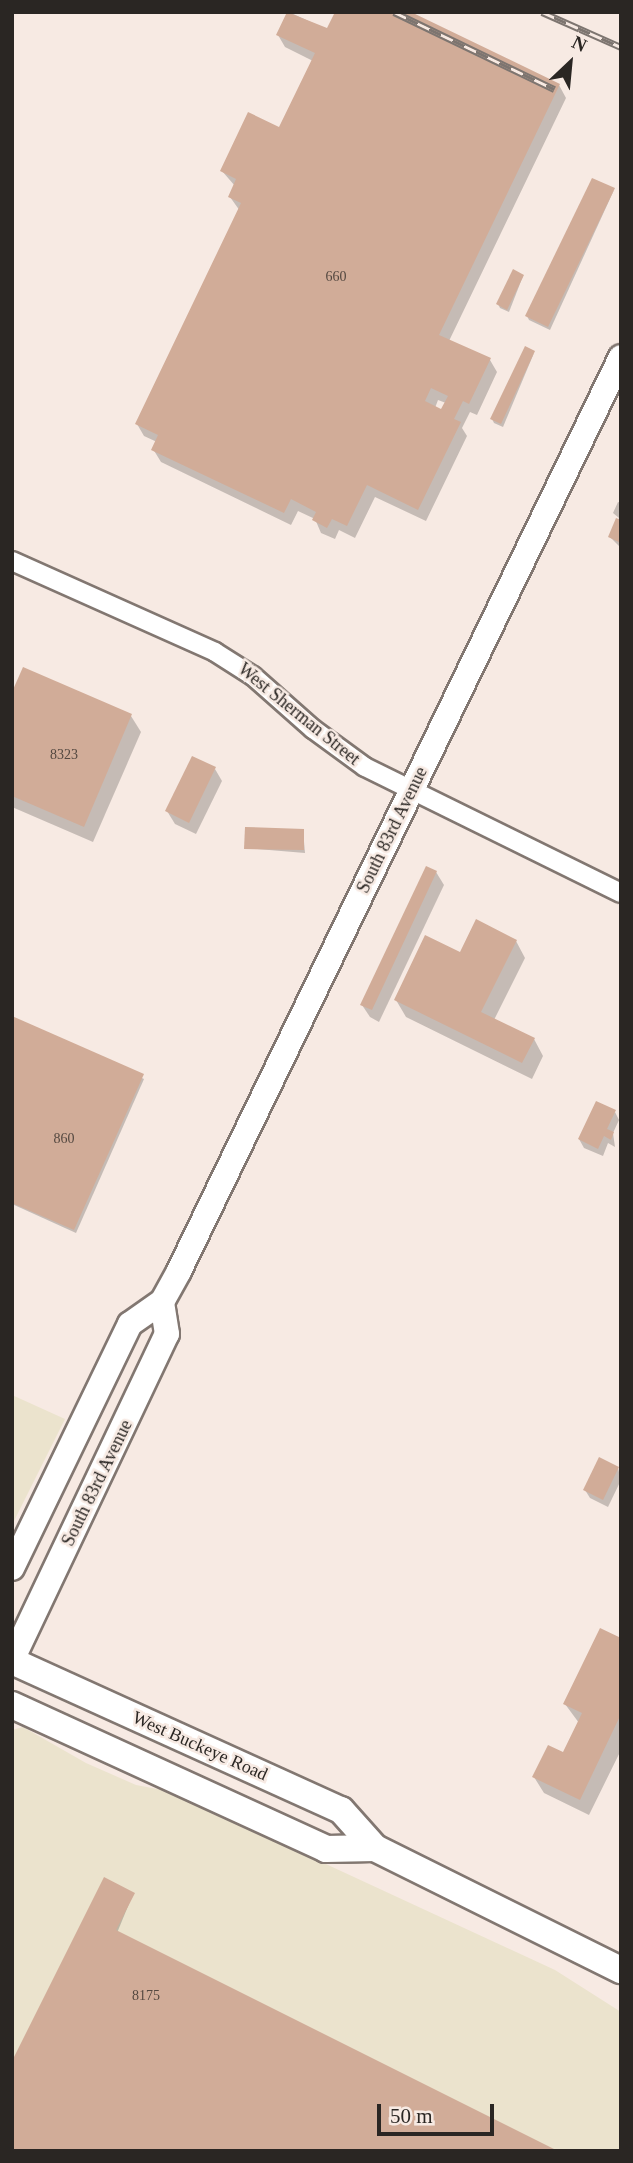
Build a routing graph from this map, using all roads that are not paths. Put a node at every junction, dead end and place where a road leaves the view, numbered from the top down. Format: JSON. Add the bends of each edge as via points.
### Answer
{"nodes":[{"id":1,"x":621,"y":357,"type":"edge"},
{"id":2,"x":12,"y":561,"type":"edge"},
{"id":3,"x":412,"y":790,"type":"junction"},
{"id":4,"x":621,"y":893,"type":"edge"},
{"id":5,"x":162,"y":1302,"type":"junction"},
{"id":6,"x":12,"y":1568,"type":"edge"},
{"id":7,"x":12,"y":1660,"type":"edge"},
{"id":8,"x":12,"y":1705,"type":"edge"},
{"id":9,"x":375,"y":1848,"type":"junction"},
{"id":10,"x":621,"y":1970,"type":"edge"}],
"edges":[{"from":1,"to":3,"type":"main road","name":"South 83rd Avenue"},
{"from":2,"to":3,"type":"street","name":"West Sherman Street","via":[[236,663],[340,750]]},
{"from":3,"to":4,"type":"street","name":"West Sherman Street"},
{"from":3,"to":5,"type":"main road","name":"South 83rd Avenue"},
{"from":5,"to":6,"type":"main road","name":"South 83rd Avenue","via":[[130,1324]]},
{"from":5,"to":7,"type":"main road","name":"South 83rd Avenue","via":[[167,1334]]},
{"from":7,"to":9,"type":"main road","name":"West Buckeye Road","via":[[341,1810]]},
{"from":8,"to":9,"type":"main road","name":"West Buckeye Road","via":[[327,1849]]},
{"from":9,"to":10,"type":"main road","name":"West Buckeye Road"}]}
